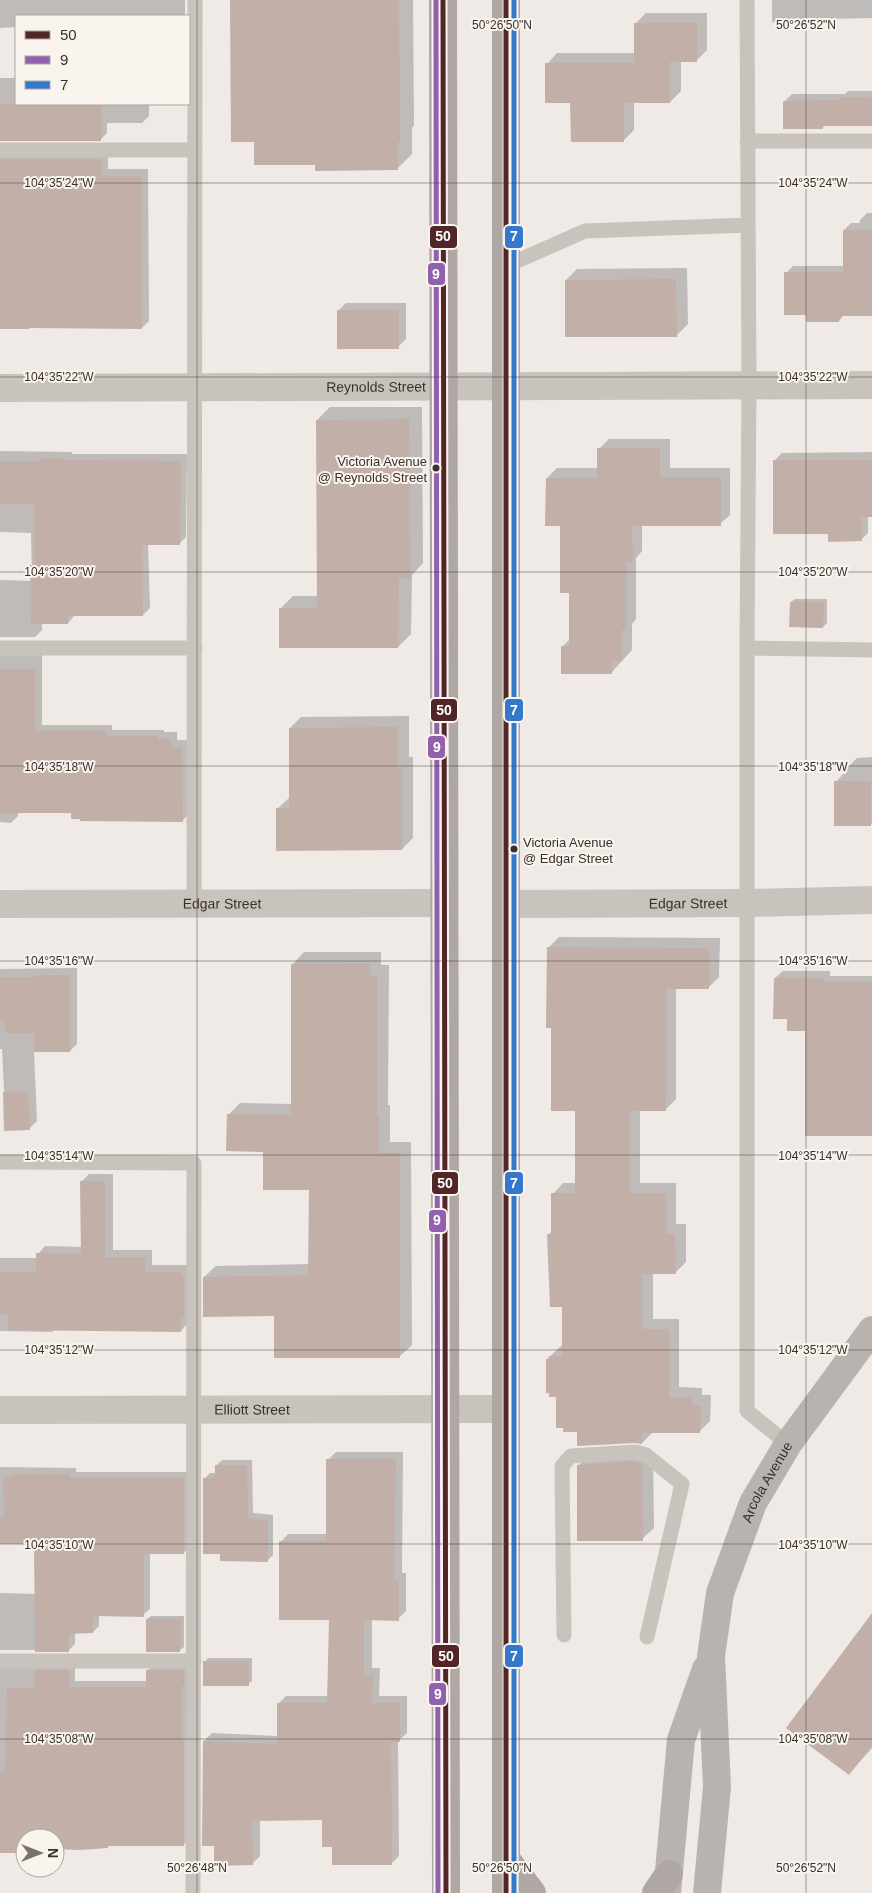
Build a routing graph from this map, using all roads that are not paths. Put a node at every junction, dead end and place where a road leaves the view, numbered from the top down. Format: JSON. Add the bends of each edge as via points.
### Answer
{"nodes":[{"id":1,"x":195,"y":0,"type":"edge"},
{"id":2,"x":443,"y":0,"type":"edge"},
{"id":3,"x":506,"y":0,"type":"edge"},
{"id":4,"x":747,"y":0,"type":"edge"},
{"id":5,"x":872,"y":140,"type":"edge"},
{"id":6,"x":747,"y":141,"type":"junction"},
{"id":7,"x":0,"y":150,"type":"edge"},
{"id":8,"x":195,"y":150,"type":"junction"},
{"id":9,"x":748,"y":225,"type":"junction"},
{"id":10,"x":506,"y":266,"type":"junction"},
{"id":11,"x":872,"y":385,"type":"edge"},
{"id":12,"x":443,"y":386,"type":"junction"},
{"id":13,"x":506,"y":386,"type":"junction"},
{"id":14,"x":749,"y":386,"type":"junction"},
{"id":15,"x":196,"y":387,"type":"junction"},
{"id":16,"x":0,"y":388,"type":"edge"},
{"id":17,"x":0,"y":648,"type":"edge"},
{"id":18,"x":195,"y":648,"type":"junction"},
{"id":19,"x":747,"y":648,"type":"junction"},
{"id":20,"x":872,"y":650,"type":"edge"},
{"id":21,"x":872,"y":900,"type":"edge"},
{"id":22,"x":444,"y":903,"type":"junction"},
{"id":23,"x":747,"y":903,"type":"junction"},
{"id":24,"x":0,"y":904,"type":"edge"},
{"id":25,"x":194,"y":904,"type":"junction"},
{"id":26,"x":506,"y":904,"type":"junction"},
{"id":27,"x":0,"y":1162,"type":"edge"},
{"id":28,"x":872,"y":1330,"type":"edge"},
{"id":29,"x":194,"y":1409,"type":"junction"},
{"id":30,"x":506,"y":1409,"type":"junction"},
{"id":31,"x":0,"y":1410,"type":"edge"},
{"id":32,"x":446,"y":1410,"type":"junction"},
{"id":33,"x":788,"y":1444,"type":"junction"},
{"id":34,"x":564,"y":1634,"type":"dead end"},
{"id":35,"x":647,"y":1637,"type":"dead end"},
{"id":36,"x":711,"y":1656,"type":"junction"},
{"id":37,"x":0,"y":1661,"type":"edge"},
{"id":38,"x":194,"y":1661,"type":"junction"},
{"id":39,"x":506,"y":1859,"type":"junction"},
{"id":40,"x":664,"y":1887,"type":"edge"},
{"id":41,"x":193,"y":1893,"type":"edge"},
{"id":42,"x":446,"y":1893,"type":"edge"},
{"id":43,"x":506,"y":1893,"type":"edge"},
{"id":44,"x":532,"y":1893,"type":"edge"},
{"id":45,"x":707,"y":1893,"type":"edge"}],
"edges":[{"from":1,"to":8,"type":"lane"},
{"from":2,"to":12,"type":"main road"},
{"from":3,"to":10,"type":"main road"},
{"from":4,"to":6,"type":"lane"},
{"from":5,"to":6,"type":"lane"},
{"from":6,"to":9,"type":"lane"},
{"from":7,"to":8,"type":"lane"},
{"from":8,"to":15,"type":"lane"},
{"from":9,"to":10,"type":"lane","via":[[585,231]]},
{"from":9,"to":14,"type":"lane"},
{"from":10,"to":13,"type":"main road"},
{"from":11,"to":14,"type":"street","name":"Reynolds Street"},
{"from":12,"to":13,"type":"street","name":"Reynolds Street"},
{"from":12,"to":15,"type":"street","name":"Reynolds Street"},
{"from":12,"to":22,"type":"main road"},
{"from":13,"to":14,"type":"street","name":"Reynolds Street"},
{"from":13,"to":26,"type":"main road"},
{"from":14,"to":19,"type":"lane"},
{"from":15,"to":16,"type":"street","name":"Reynolds Street"},
{"from":15,"to":18,"type":"lane"},
{"from":17,"to":18,"type":"lane"},
{"from":18,"to":25,"type":"lane"},
{"from":19,"to":20,"type":"lane"},
{"from":19,"to":23,"type":"lane"},
{"from":21,"to":23,"type":"street","name":"Edgar Street"},
{"from":22,"to":25,"type":"street","name":"Edgar Street"},
{"from":22,"to":32,"type":"main road"},
{"from":23,"to":26,"type":"street","name":"Edgar Street"},
{"from":23,"to":33,"type":"lane","via":[[747,1412]]},
{"from":24,"to":25,"type":"street","name":"Edgar Street"},
{"from":26,"to":30,"type":"main road"},
{"from":27,"to":29,"type":"lane","via":[[194,1163]]},
{"from":28,"to":33,"type":"main road","name":"Arcola Avenue"},
{"from":29,"to":31,"type":"street","name":"Elliott Street"},
{"from":29,"to":32,"type":"street","name":"Elliott Street"},
{"from":29,"to":38,"type":"lane"},
{"from":30,"to":32,"type":"street","name":"Elliott Street"},
{"from":30,"to":39,"type":"main road"},
{"from":32,"to":42,"type":"main road"},
{"from":33,"to":36,"type":"main road","name":"Arcola Avenue","via":[[753,1502],[726,1574],[720,1592]]},
{"from":34,"to":35,"type":"lane","via":[[562,1466],[571,1456],[636,1452],[650,1456],[682,1484]]},
{"from":36,"to":40,"type":"main road","name":"Arcola Avenue","via":[[681,1740]]},
{"from":36,"to":45,"type":"main road","name":"Arcola Avenue","via":[[717,1787]]},
{"from":37,"to":38,"type":"lane"},
{"from":38,"to":41,"type":"lane"},
{"from":39,"to":43,"type":"main road"},
{"from":39,"to":44,"type":"main road"}]}
